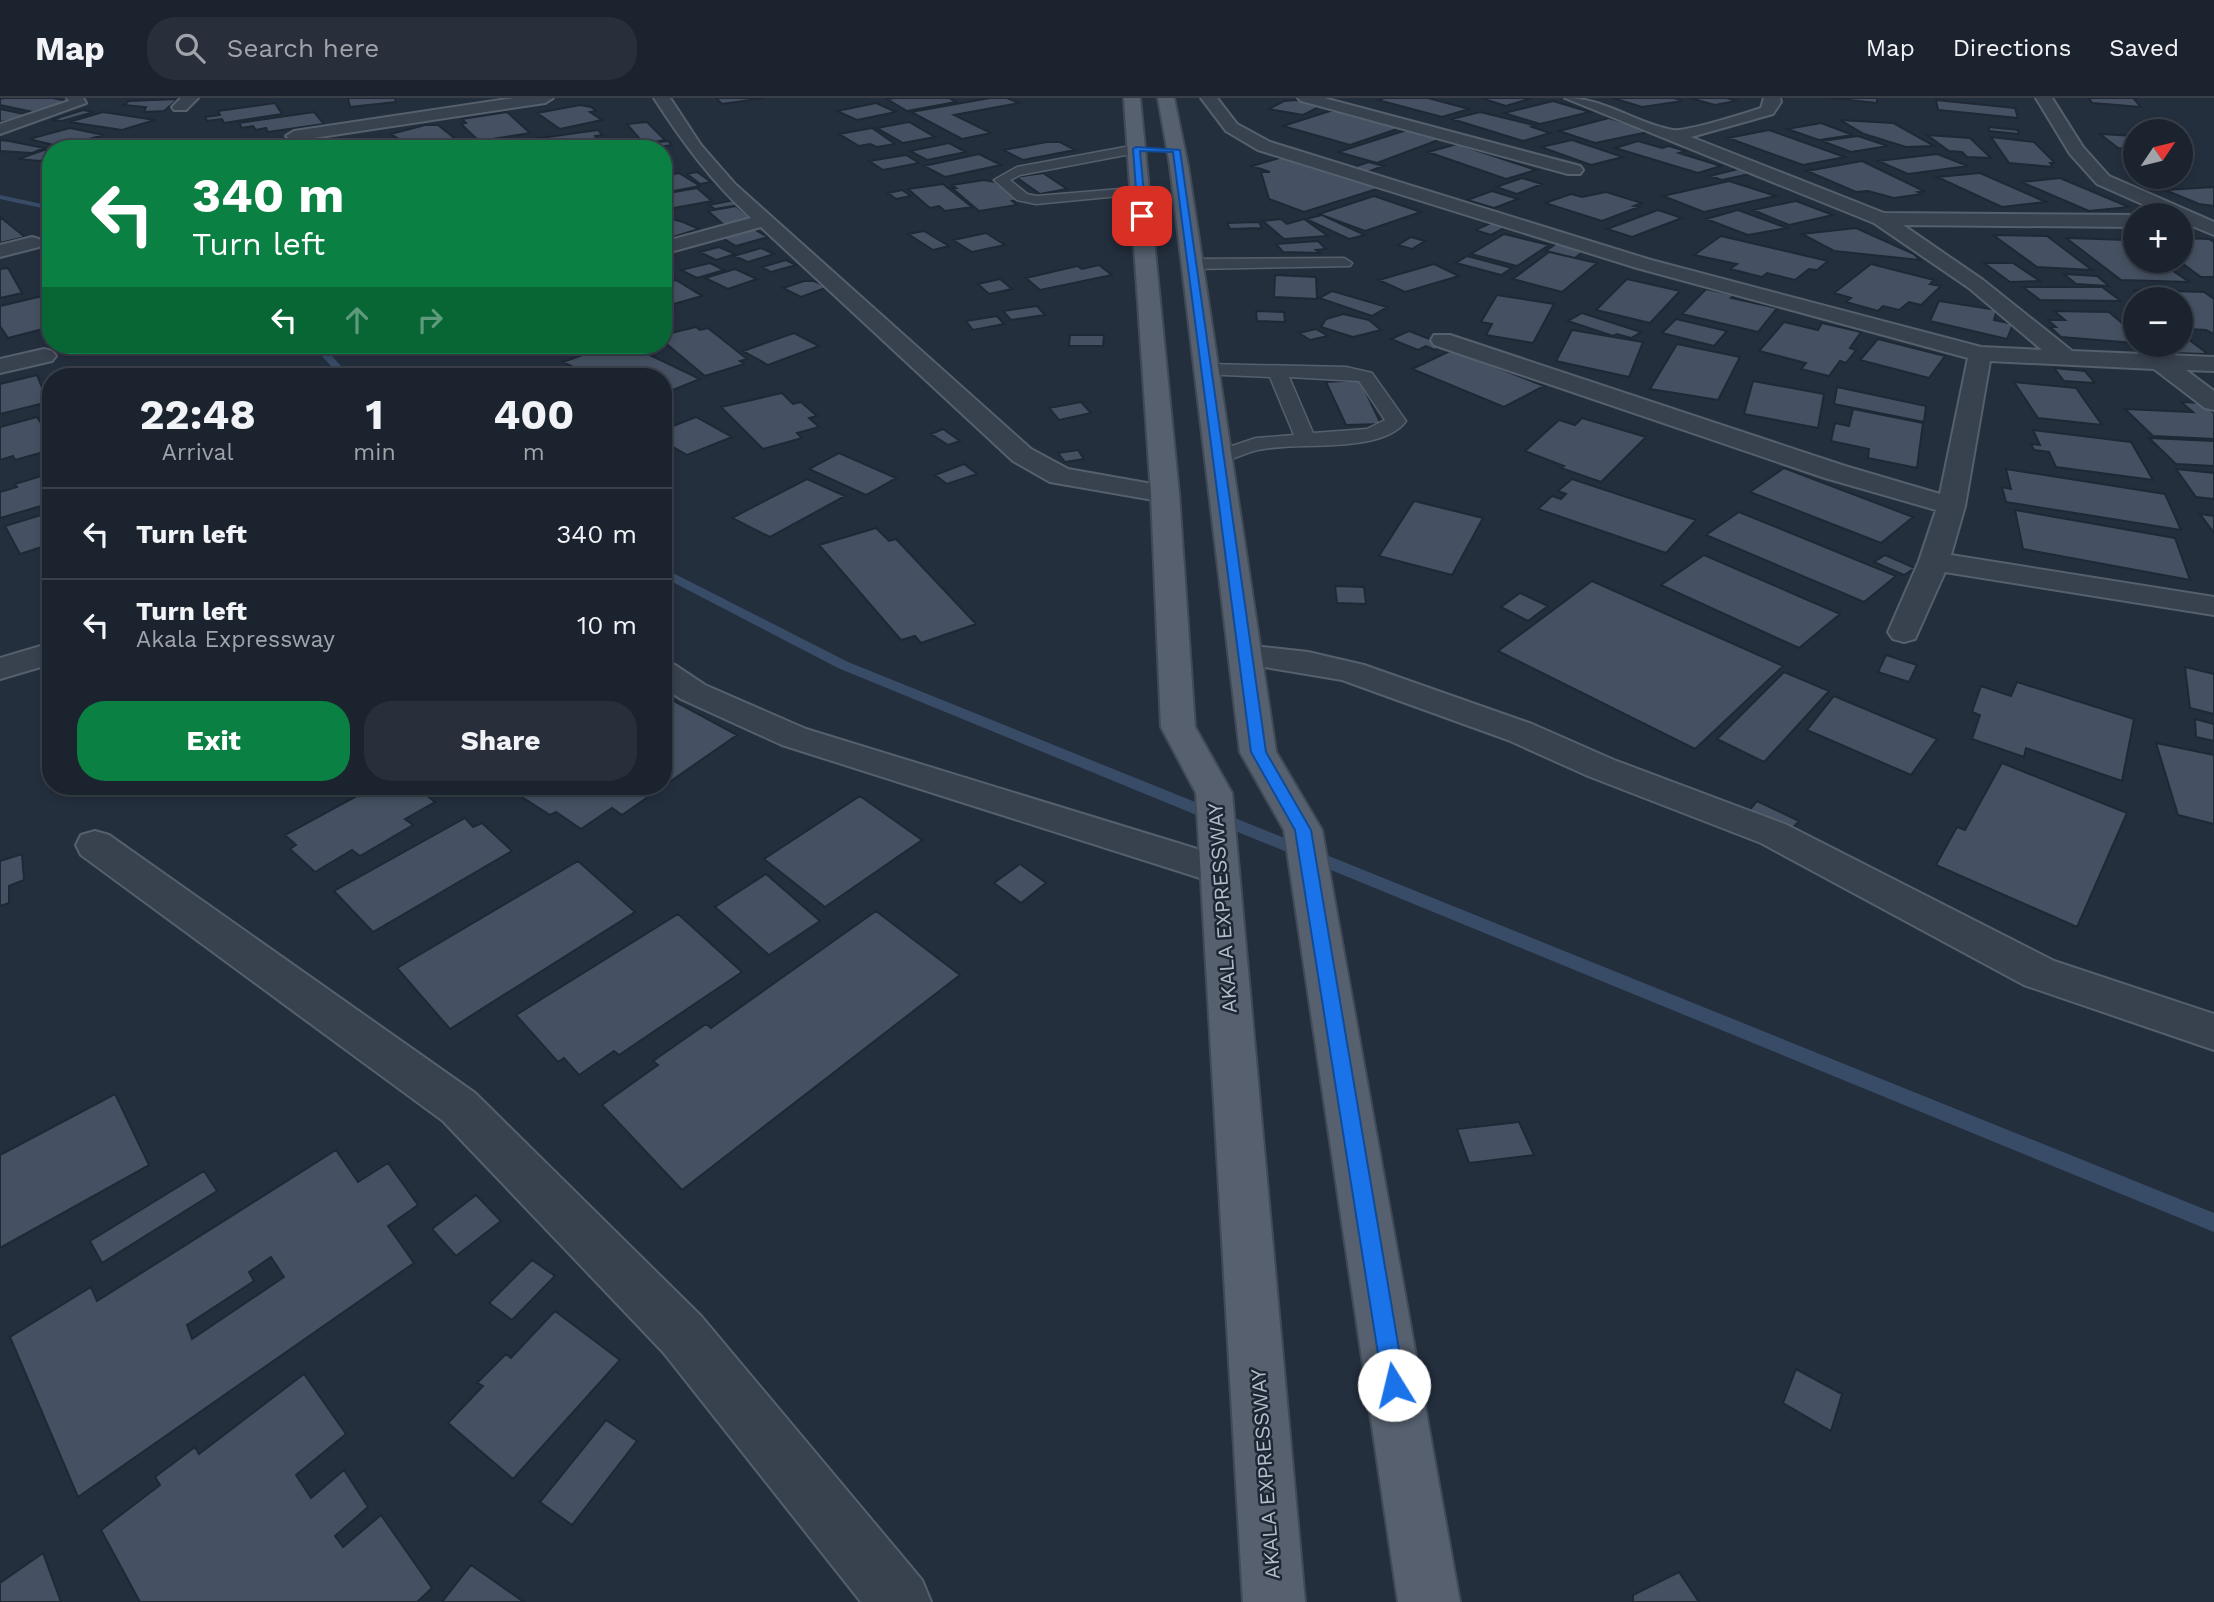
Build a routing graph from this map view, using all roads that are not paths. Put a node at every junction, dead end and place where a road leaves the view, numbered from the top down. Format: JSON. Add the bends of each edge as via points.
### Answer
{"nodes":[{"id":1,"x":75,"y":98,"type":"edge"},
{"id":2,"x":545,"y":98,"type":"edge"},
{"id":3,"x":662,"y":98,"type":"edge"},
{"id":4,"x":1132,"y":98,"type":"edge"},
{"id":5,"x":1166,"y":98,"type":"edge"},
{"id":6,"x":1209,"y":98,"type":"edge"},
{"id":7,"x":1306,"y":98,"type":"edge"},
{"id":8,"x":1573,"y":98,"type":"edge"},
{"id":9,"x":1772,"y":98,"type":"edge"},
{"id":10,"x":2044,"y":98,"type":"edge"},
{"id":11,"x":1340,"y":101,"type":"edge"},
{"id":12,"x":0,"y":129,"type":"edge"},
{"id":13,"x":294,"y":136,"type":"dead end"},
{"id":14,"x":1674,"y":136,"type":"junction"},
{"id":15,"x":1156,"y":150,"type":"junction"},
{"id":16,"x":1574,"y":170,"type":"dead end"},
{"id":17,"x":1140,"y":190,"type":"junction"},
{"id":18,"x":1881,"y":219,"type":"junction"},
{"id":19,"x":763,"y":221,"type":"junction"},
{"id":20,"x":2123,"y":221,"type":"edge"},
{"id":21,"x":2208,"y":225,"type":"edge"},
{"id":22,"x":32,"y":243,"type":"dead end"},
{"id":23,"x":672,"y":246,"type":"edge"},
{"id":24,"x":0,"y":251,"type":"edge"},
{"id":25,"x":1344,"y":263,"type":"dead end"},
{"id":26,"x":1193,"y":264,"type":"junction"},
{"id":27,"x":1442,"y":340,"type":"dead end"},
{"id":28,"x":1980,"y":354,"type":"junction"},
{"id":29,"x":44,"y":356,"type":"dead end"},
{"id":30,"x":2068,"y":359,"type":"junction"},
{"id":31,"x":2162,"y":363,"type":"junction"},
{"id":32,"x":2214,"y":364,"type":"edge"},
{"id":33,"x":0,"y":366,"type":"edge"},
{"id":34,"x":1154,"y":369,"type":"junction"},
{"id":35,"x":1207,"y":370,"type":"junction"},
{"id":36,"x":1278,"y":373,"type":"junction"},
{"id":37,"x":2214,"y":403,"type":"edge"},
{"id":38,"x":1306,"y":441,"type":"junction"},
{"id":39,"x":1218,"y":457,"type":"junction"},
{"id":40,"x":1165,"y":494,"type":"junction"},
{"id":41,"x":1951,"y":506,"type":"junction"},
{"id":42,"x":1934,"y":561,"type":"junction"},
{"id":43,"x":2214,"y":606,"type":"edge"},
{"id":44,"x":1904,"y":632,"type":"dead end"},
{"id":45,"x":1245,"y":655,"type":"junction"},
{"id":46,"x":42,"y":656,"type":"edge"},
{"id":47,"x":0,"y":669,"type":"edge"},
{"id":48,"x":672,"y":678,"type":"edge"},
{"id":49,"x":95,"y":845,"type":"dead end"},
{"id":50,"x":1219,"y":870,"type":"junction"},
{"id":51,"x":2214,"y":1032,"type":"edge"},
{"id":52,"x":900,"y":1602,"type":"edge"},
{"id":53,"x":1274,"y":1602,"type":"edge"},
{"id":54,"x":1429,"y":1602,"type":"edge"}],
"edges":[{"from":1,"to":12,"type":"street","via":[[78,103],[65,110]]},
{"from":2,"to":13,"type":"street"},
{"from":3,"to":19,"type":"street","via":[[685,150]]},
{"from":4,"to":15,"type":"main road","name":"AKALA EXPRESSWAY"},
{"from":5,"to":15,"type":"main road","name":"AKALA EXPRESSWAY"},
{"from":6,"to":28,"type":"street","via":[[1238,136],[1330,168],[1644,264]]},
{"from":7,"to":11,"type":"street"},
{"from":8,"to":14,"type":"street"},
{"from":9,"to":14,"type":"street","via":[[1767,111],[1755,116]]},
{"from":10,"to":21,"type":"street","via":[[2076,150],[2103,180]]},
{"from":11,"to":16,"type":"street"},
{"from":14,"to":18,"type":"street"},
{"from":15,"to":17,"type":"main road","name":"AKALA EXPRESSWAY"},
{"from":15,"to":17,"type":"lane","via":[[1067,180]]},
{"from":15,"to":26,"type":"main road","name":"AKALA EXPRESSWAY"},
{"from":17,"to":34,"type":"main road","name":"AKALA EXPRESSWAY"},
{"from":18,"to":20,"type":"street"},
{"from":18,"to":30,"type":"street","via":[[1976,284]]},
{"from":19,"to":23,"type":"street"},
{"from":19,"to":40,"type":"street","via":[[1022,455],[1060,476]]},
{"from":22,"to":24,"type":"street"},
{"from":25,"to":26,"type":"lane"},
{"from":26,"to":35,"type":"main road","name":"AKALA EXPRESSWAY"},
{"from":27,"to":41,"type":"street","via":[[1835,472]]},
{"from":28,"to":30,"type":"street"},
{"from":28,"to":41,"type":"street"},
{"from":29,"to":33,"type":"street"},
{"from":30,"to":31,"type":"street"},
{"from":31,"to":32,"type":"street"},
{"from":31,"to":37,"type":"street"},
{"from":34,"to":35,"type":"main road"},
{"from":34,"to":40,"type":"main road","name":"AKALA EXPRESSWAY"},
{"from":35,"to":36,"type":"lane"},
{"from":35,"to":39,"type":"main road","name":"AKALA EXPRESSWAY"},
{"from":36,"to":38,"type":"lane"},
{"from":36,"to":38,"type":"lane","via":[[1365,377],[1396,421],[1369,435]]},
{"from":38,"to":39,"type":"lane","via":[[1256,444]]},
{"from":39,"to":45,"type":"main road","name":"AKALA EXPRESSWAY"},
{"from":40,"to":50,"type":"main road","name":"AKALA EXPRESSWAY","via":[[1178,727],[1214,793]]},
{"from":41,"to":42,"type":"street"},
{"from":42,"to":43,"type":"street"},
{"from":42,"to":44,"type":"street"},
{"from":45,"to":51,"type":"street","via":[[1352,672],[1520,732],[1774,834],[2039,972]]},
{"from":45,"to":54,"type":"main road","name":"AKALA EXPRESSWAY","via":[[1258,752],[1303,830]]},
{"from":46,"to":47,"type":"street"},
{"from":48,"to":50,"type":"street","via":[[794,737]]},
{"from":49,"to":52,"type":"street","via":[[459,1107],[682,1334]]},
{"from":50,"to":53,"type":"main road","name":"AKALA EXPRESSWAY"}]}
